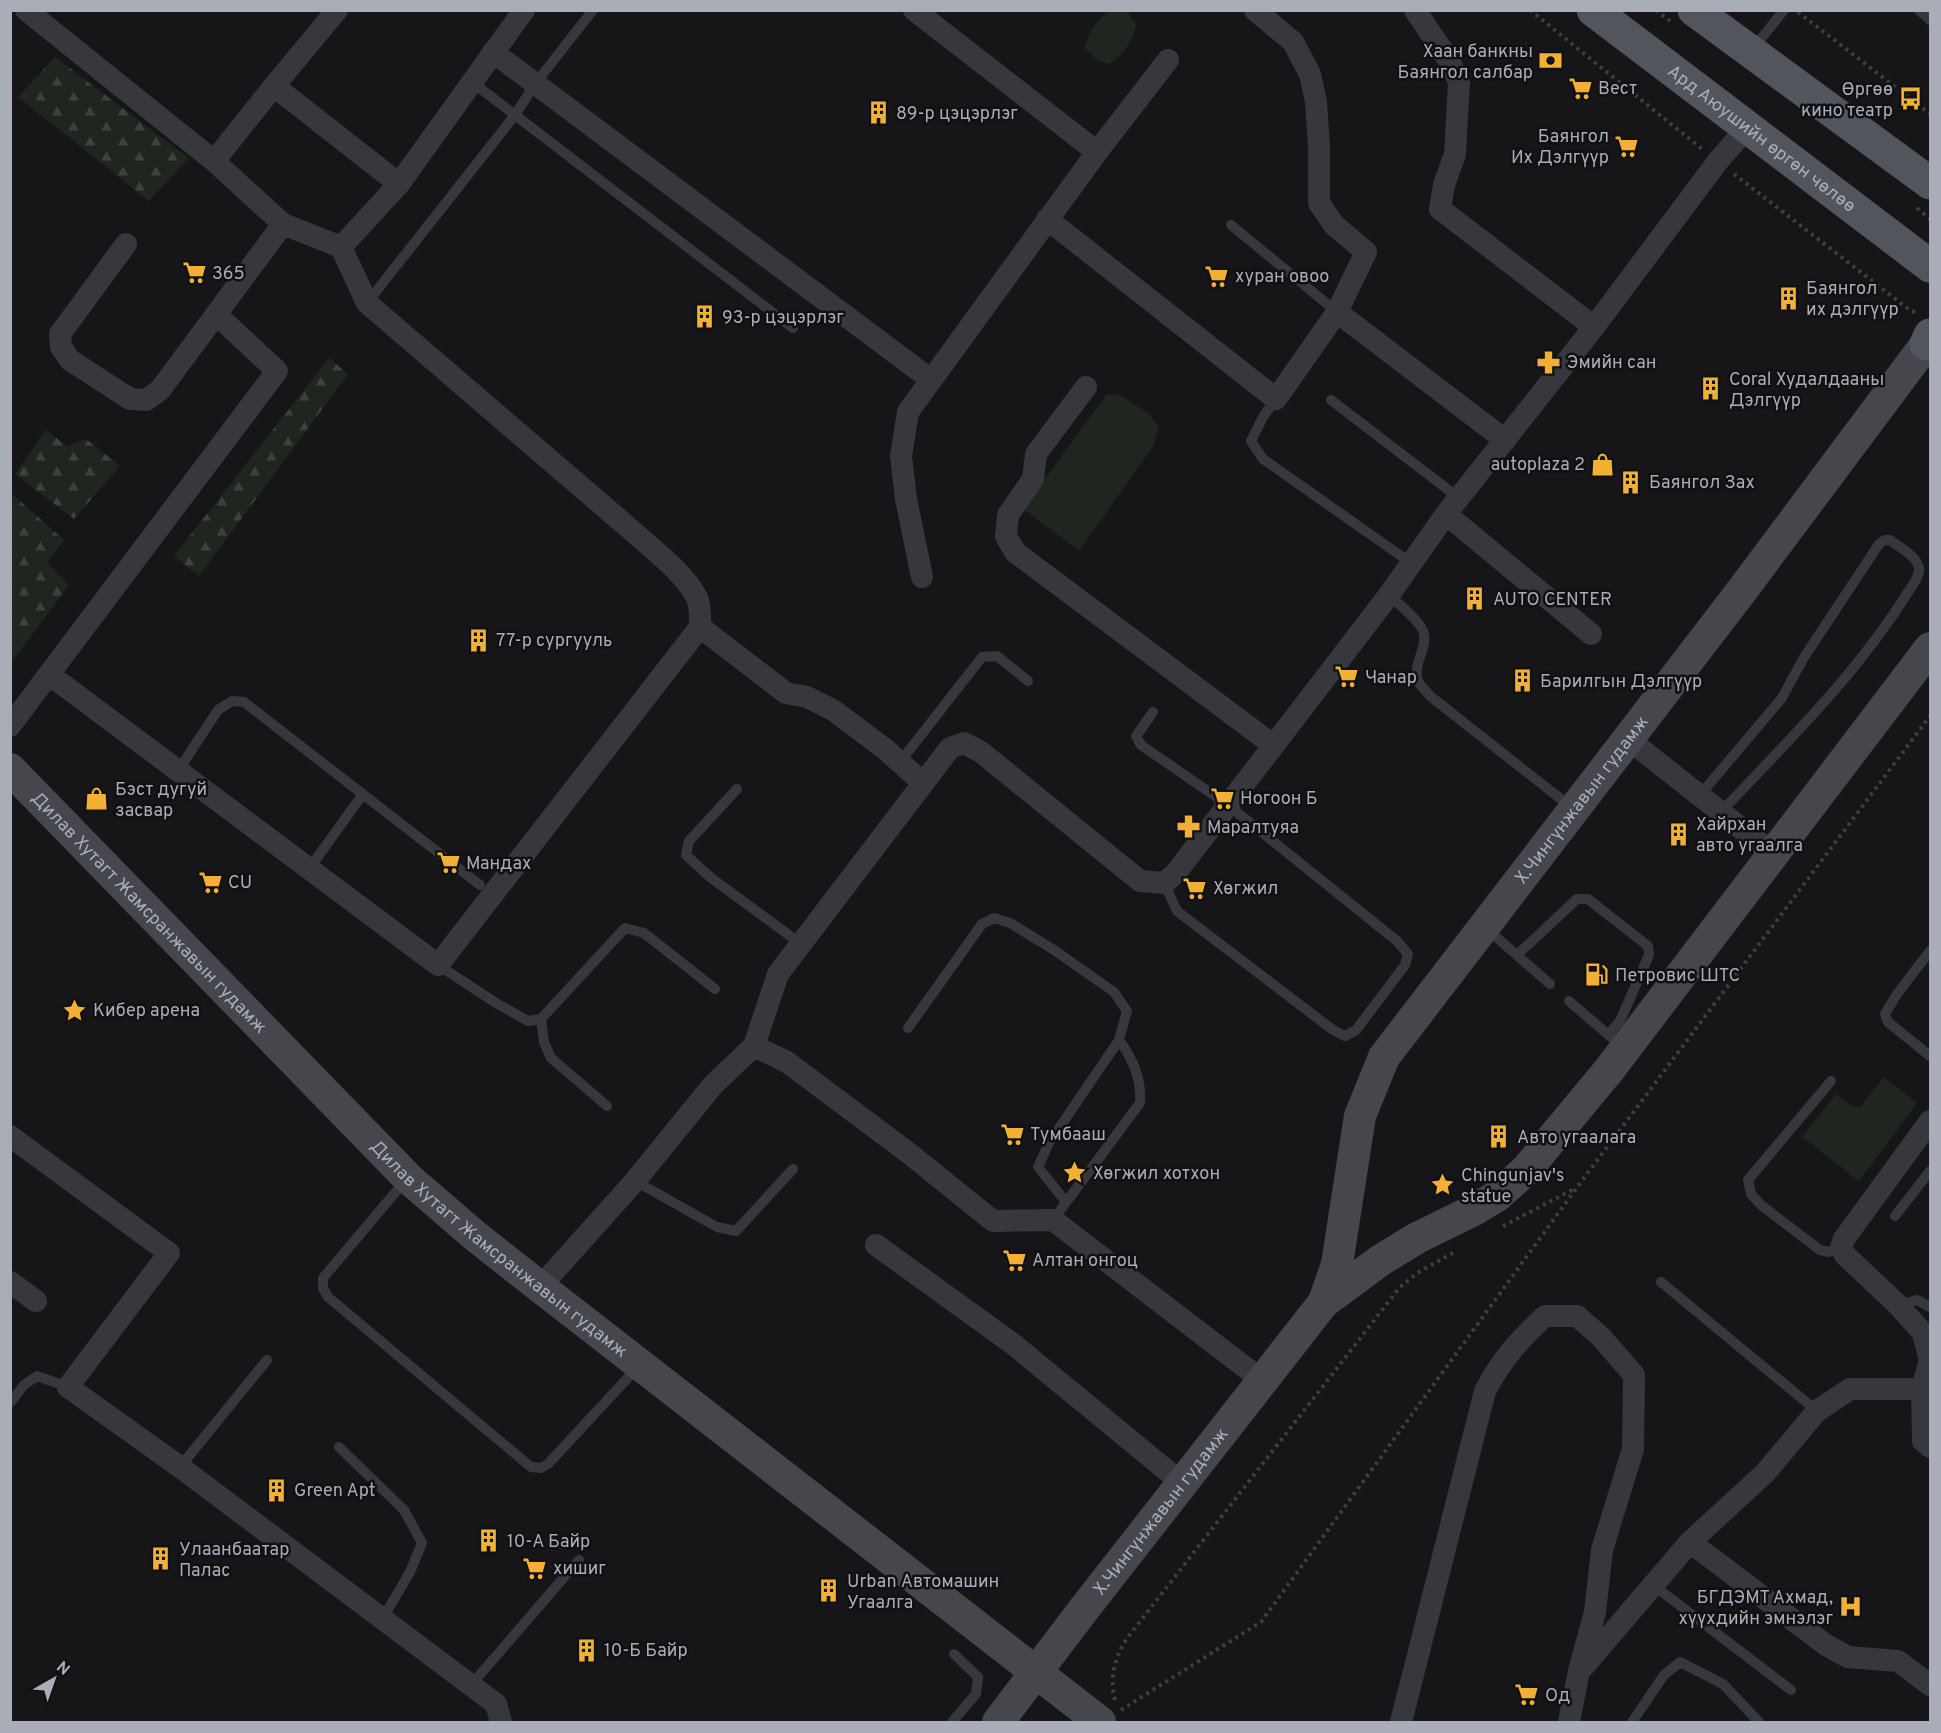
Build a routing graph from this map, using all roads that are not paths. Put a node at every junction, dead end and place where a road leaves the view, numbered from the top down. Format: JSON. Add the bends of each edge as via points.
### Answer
{"nodes":[{"id":1,"x":338,"y":10,"type":"edge"},
{"id":2,"x":524,"y":10,"type":"edge"},
{"id":3,"x":593,"y":10,"type":"edge"},
{"id":4,"x":914,"y":10,"type":"edge"},
{"id":5,"x":1256,"y":10,"type":"edge"},
{"id":6,"x":1415,"y":10,"type":"edge"},
{"id":7,"x":1593,"y":10,"type":"edge"},
{"id":8,"x":1694,"y":10,"type":"edge"},
{"id":9,"x":1784,"y":10,"type":"edge"},
{"id":10,"x":1919,"y":10,"type":"edge"},
{"id":11,"x":35,"y":13,"type":"edge"},
{"id":12,"x":1930,"y":18,"type":"edge"},
{"id":13,"x":493,"y":52,"type":"junction"},
{"id":14,"x":1750,"y":52,"type":"junction"},
{"id":15,"x":1168,"y":60,"type":"dead end"},
{"id":16,"x":472,"y":82,"type":"junction"},
{"id":17,"x":535,"y":84,"type":"junction"},
{"id":18,"x":273,"y":86,"type":"junction"},
{"id":19,"x":515,"y":115,"type":"junction"},
{"id":20,"x":1747,"y":128,"type":"junction"},
{"id":21,"x":1097,"y":152,"type":"junction"},
{"id":22,"x":214,"y":161,"type":"junction"},
{"id":23,"x":1930,"y":183,"type":"edge"},
{"id":24,"x":399,"y":184,"type":"junction"},
{"id":25,"x":1047,"y":219,"type":"junction"},
{"id":26,"x":283,"y":224,"type":"junction"},
{"id":27,"x":1231,"y":225,"type":"dead end"},
{"id":28,"x":126,"y":244,"type":"dead end"},
{"id":29,"x":341,"y":247,"type":"junction"},
{"id":30,"x":1921,"y":259,"type":"edge"},
{"id":31,"x":1930,"y":284,"type":"edge"},
{"id":32,"x":367,"y":303,"type":"junction"},
{"id":33,"x":1337,"y":312,"type":"junction"},
{"id":34,"x":217,"y":315,"type":"junction"},
{"id":35,"x":1594,"y":327,"type":"junction"},
{"id":36,"x":793,"y":328,"type":"dead end"},
{"id":37,"x":1929,"y":341,"type":"edge"},
{"id":38,"x":930,"y":379,"type":"junction"},
{"id":39,"x":1086,"y":387,"type":"dead end"},
{"id":40,"x":1276,"y":399,"type":"junction"},
{"id":41,"x":1331,"y":400,"type":"dead end"},
{"id":42,"x":1504,"y":440,"type":"junction"},
{"id":43,"x":1453,"y":506,"type":"junction"},
{"id":44,"x":1411,"y":562,"type":"junction"},
{"id":45,"x":922,"y":577,"type":"dead end"},
{"id":46,"x":1389,"y":595,"type":"junction"},
{"id":47,"x":700,"y":627,"type":"junction"},
{"id":48,"x":1591,"y":634,"type":"dead end"},
{"id":49,"x":1930,"y":648,"type":"edge"},
{"id":50,"x":50,"y":675,"type":"junction"},
{"id":51,"x":1028,"y":681,"type":"dead end"},
{"id":52,"x":1153,"y":712,"type":"dead end"},
{"id":53,"x":10,"y":726,"type":"edge"},
{"id":54,"x":1628,"y":739,"type":"junction"},
{"id":55,"x":1273,"y":745,"type":"junction"},
{"id":56,"x":900,"y":762,"type":"junction"},
{"id":57,"x":10,"y":769,"type":"edge"},
{"id":58,"x":178,"y":771,"type":"junction"},
{"id":59,"x":923,"y":783,"type":"junction"},
{"id":60,"x":737,"y":789,"type":"dead end"},
{"id":61,"x":363,"y":794,"type":"junction"},
{"id":62,"x":1700,"y":795,"type":"junction"},
{"id":63,"x":1228,"y":805,"type":"junction"},
{"id":64,"x":1574,"y":809,"type":"junction"},
{"id":65,"x":1721,"y":812,"type":"junction"},
{"id":66,"x":1774,"y":854,"type":"junction"},
{"id":67,"x":309,"y":869,"type":"junction"},
{"id":68,"x":1164,"y":883,"type":"junction"},
{"id":69,"x":480,"y":885,"type":"dead end"},
{"id":70,"x":1484,"y":927,"type":"junction"},
{"id":71,"x":801,"y":944,"type":"junction"},
{"id":72,"x":1930,"y":951,"type":"edge"},
{"id":73,"x":1517,"y":955,"type":"junction"},
{"id":74,"x":438,"y":965,"type":"junction"},
{"id":75,"x":1550,"y":984,"type":"dead end"},
{"id":76,"x":715,"y":989,"type":"dead end"},
{"id":77,"x":1569,"y":1001,"type":"dead end"},
{"id":78,"x":541,"y":1018,"type":"junction"},
{"id":79,"x":908,"y":1028,"type":"dead end"},
{"id":80,"x":1119,"y":1040,"type":"junction"},
{"id":81,"x":1616,"y":1042,"type":"junction"},
{"id":82,"x":754,"y":1046,"type":"junction"},
{"id":83,"x":1930,"y":1056,"type":"edge"},
{"id":84,"x":1831,"y":1081,"type":"dead end"},
{"id":85,"x":607,"y":1106,"type":"dead end"},
{"id":86,"x":1930,"y":1121,"type":"edge"},
{"id":87,"x":10,"y":1136,"type":"edge"},
{"id":88,"x":793,"y":1169,"type":"dead end"},
{"id":89,"x":1930,"y":1171,"type":"edge"},
{"id":90,"x":408,"y":1178,"type":"junction"},
{"id":91,"x":635,"y":1181,"type":"junction"},
{"id":92,"x":1066,"y":1202,"type":"junction"},
{"id":93,"x":1895,"y":1216,"type":"dead end"},
{"id":94,"x":1053,"y":1220,"type":"junction"},
{"id":95,"x":876,"y":1245,"type":"dead end"},
{"id":96,"x":1841,"y":1247,"type":"junction"},
{"id":97,"x":10,"y":1282,"type":"edge"},
{"id":98,"x":1661,"y":1282,"type":"dead end"},
{"id":99,"x":540,"y":1287,"type":"junction"},
{"id":100,"x":36,"y":1300,"type":"dead end"},
{"id":101,"x":1324,"y":1302,"type":"junction"},
{"id":102,"x":1898,"y":1305,"type":"junction"},
{"id":103,"x":1930,"y":1307,"type":"edge"},
{"id":104,"x":267,"y":1360,"type":"dead end"},
{"id":105,"x":640,"y":1365,"type":"junction"},
{"id":106,"x":1263,"y":1381,"type":"junction"},
{"id":107,"x":68,"y":1387,"type":"junction"},
{"id":108,"x":1925,"y":1398,"type":"edge"},
{"id":109,"x":10,"y":1403,"type":"edge"},
{"id":110,"x":1817,"y":1411,"type":"junction"},
{"id":111,"x":339,"y":1447,"type":"dead end"},
{"id":112,"x":1930,"y":1447,"type":"edge"},
{"id":113,"x":180,"y":1467,"type":"junction"},
{"id":114,"x":1182,"y":1483,"type":"junction"},
{"id":115,"x":1690,"y":1542,"type":"junction"},
{"id":116,"x":579,"y":1560,"type":"dead end"},
{"id":117,"x":1653,"y":1585,"type":"junction"},
{"id":118,"x":383,"y":1618,"type":"junction"},
{"id":119,"x":954,"y":1654,"type":"dead end"},
{"id":120,"x":1579,"y":1671,"type":"junction"},
{"id":121,"x":1036,"y":1672,"type":"junction"},
{"id":122,"x":1930,"y":1684,"type":"edge"},
{"id":123,"x":471,"y":1685,"type":"junction"},
{"id":124,"x":1791,"y":1690,"type":"dead end"},
{"id":125,"x":501,"y":1722,"type":"edge"},
{"id":126,"x":952,"y":1722,"type":"edge"},
{"id":127,"x":998,"y":1722,"type":"edge"},
{"id":128,"x":1100,"y":1722,"type":"edge"},
{"id":129,"x":1401,"y":1722,"type":"edge"},
{"id":130,"x":1569,"y":1722,"type":"edge"},
{"id":131,"x":1632,"y":1722,"type":"edge"},
{"id":132,"x":1759,"y":1722,"type":"edge"}],
"edges":[{"from":1,"to":18,"type":"street"},
{"from":2,"to":13,"type":"street"},
{"from":3,"to":17,"type":"lane"},
{"from":4,"to":21,"type":"street"},
{"from":5,"to":33,"type":"street","via":[[1293,42],[1311,74],[1319,147],[1319,203],[1334,225],[1366,252]]},
{"from":6,"to":35,"type":"street","via":[[1459,82],[1455,154],[1440,209]]},
{"from":7,"to":20,"type":"main road","name":"Ард Аюушийн өргөн чөлөө"},
{"from":8,"to":14,"type":"main road"},
{"from":9,"to":14,"type":"lane"},
{"from":10,"to":12,"type":"lane"},
{"from":11,"to":22,"type":"street"},
{"from":13,"to":16,"type":"street"},
{"from":13,"to":17,"type":"street"},
{"from":14,"to":23,"type":"main road"},
{"from":15,"to":21,"type":"street"},
{"from":16,"to":19,"type":"lane"},
{"from":16,"to":24,"type":"street"},
{"from":17,"to":19,"type":"lane"},
{"from":17,"to":38,"type":"street"},
{"from":18,"to":22,"type":"street"},
{"from":18,"to":24,"type":"street"},
{"from":19,"to":32,"type":"lane"},
{"from":19,"to":36,"type":"lane"},
{"from":20,"to":30,"type":"main road","name":"Ард Аюушийн өргөн чөлөө"},
{"from":20,"to":35,"type":"street"},
{"from":21,"to":25,"type":"street"},
{"from":22,"to":26,"type":"street"},
{"from":24,"to":29,"type":"street"},
{"from":25,"to":38,"type":"street"},
{"from":25,"to":40,"type":"street"},
{"from":26,"to":29,"type":"street"},
{"from":26,"to":34,"type":"street"},
{"from":27,"to":33,"type":"lane"},
{"from":28,"to":34,"type":"street","via":[[60,334],[61,347],[70,360],[130,399],[146,400],[160,390]]},
{"from":29,"to":32,"type":"street"},
{"from":30,"to":31,"type":"main road"},
{"from":32,"to":47,"type":"street","via":[[674,570],[697,599]]},
{"from":33,"to":40,"type":"street"},
{"from":33,"to":42,"type":"street"},
{"from":34,"to":50,"type":"street","via":[[277,371]]},
{"from":35,"to":42,"type":"street"},
{"from":37,"to":54,"type":"main road","name":"Х.Чингүнжавын гудамж"},
{"from":38,"to":45,"type":"street","via":[[908,412],[901,456]]},
{"from":39,"to":55,"type":"street","via":[[1036,454],[1033,478],[1008,516],[1006,536],[1015,552]]},
{"from":40,"to":44,"type":"lane","via":[[1251,441],[1263,459]]},
{"from":41,"to":43,"type":"lane"},
{"from":42,"to":43,"type":"street"},
{"from":43,"to":44,"type":"street"},
{"from":43,"to":48,"type":"street"},
{"from":44,"to":46,"type":"street"},
{"from":46,"to":55,"type":"street"},
{"from":46,"to":64,"type":"lane","via":[[1424,632],[1418,681],[1430,696]]},
{"from":47,"to":56,"type":"street","via":[[786,693],[807,697],[833,710]]},
{"from":47,"to":74,"type":"street"},
{"from":49,"to":66,"type":"main road","name":"Х.Чингүнжавын гудамж"},
{"from":50,"to":53,"type":"street"},
{"from":50,"to":58,"type":"street"},
{"from":51,"to":56,"type":"lane","via":[[997,656],[982,657]]},
{"from":52,"to":63,"type":"lane","via":[[1136,736],[1141,745]]},
{"from":54,"to":62,"type":"street"},
{"from":54,"to":64,"type":"main road","name":"Х.Чингүнжавын гудамж"},
{"from":55,"to":63,"type":"street"},
{"from":56,"to":59,"type":"street"},
{"from":57,"to":90,"type":"main road","name":"Дилав Хутагт Жамсранжавын гудамж"},
{"from":58,"to":61,"type":"lane","via":[[218,711],[232,701],[244,702]]},
{"from":58,"to":67,"type":"street"},
{"from":59,"to":68,"type":"street","via":[[950,748],[964,743],[981,752],[1140,881]]},
{"from":59,"to":71,"type":"street"},
{"from":60,"to":71,"type":"lane","via":[[689,841],[686,855]]},
{"from":61,"to":67,"type":"lane"},
{"from":61,"to":69,"type":"lane"},
{"from":62,"to":65,"type":"street"},
{"from":62,"to":65,"type":"lane","via":[[1782,698],[1803,659],[1879,544],[1890,540],[1914,559],[1919,574],[1856,666]]},
{"from":63,"to":68,"type":"street"},
{"from":63,"to":68,"type":"lane","via":[[1408,954],[1405,965],[1356,1030],[1346,1036],[1333,1030],[1195,925],[1177,911]]},
{"from":64,"to":70,"type":"main road","name":"Х.Чингүнжавын гудамж"},
{"from":65,"to":66,"type":"street"},
{"from":66,"to":81,"type":"main road","name":"Х.Чингүнжавын гудамж"},
{"from":67,"to":74,"type":"street"},
{"from":70,"to":73,"type":"lane"},
{"from":70,"to":101,"type":"main road","name":"Х.Чингүнжавын гудамж","via":[[1384,1057],[1360,1116],[1348,1208],[1337,1264]]},
{"from":71,"to":82,"type":"street","via":[[778,974]]},
{"from":72,"to":83,"type":"lane","via":[[1885,1014],[1888,1022]]},
{"from":73,"to":75,"type":"lane"},
{"from":73,"to":81,"type":"lane","via":[[1577,898],[1588,899],[1648,946],[1650,955],[1620,1021]]},
{"from":74,"to":78,"type":"lane","via":[[528,1021]]},
{"from":76,"to":78,"type":"lane","via":[[644,933],[625,928]]},
{"from":77,"to":81,"type":"lane"},
{"from":78,"to":85,"type":"lane","via":[[551,1058]]},
{"from":79,"to":80,"type":"lane","via":[[982,924],[994,918],[1010,923],[1114,992],[1127,1011]]},
{"from":80,"to":92,"type":"lane","via":[[1135,1066],[1140,1103]]},
{"from":80,"to":92,"type":"lane","via":[[1049,1143],[1038,1167]]},
{"from":81,"to":101,"type":"main road","name":"Х.Чингүнжавын гудамж","via":[[1526,1170],[1497,1196],[1380,1260]]},
{"from":82,"to":91,"type":"street","via":[[713,1085]]},
{"from":82,"to":94,"type":"street","via":[[787,1062],[993,1221]]},
{"from":84,"to":96,"type":"lane","via":[[1748,1180],[1751,1194],[1761,1205],[1820,1250],[1829,1252]]},
{"from":86,"to":96,"type":"street"},
{"from":87,"to":107,"type":"street","via":[[169,1253]]},
{"from":88,"to":91,"type":"lane","via":[[736,1231],[717,1227]]},
{"from":89,"to":93,"type":"lane"},
{"from":90,"to":99,"type":"main road","name":"Дилав Хутагт Жамсранжавын гудамж"},
{"from":90,"to":105,"type":"lane","via":[[323,1278],[323,1288],[328,1297],[531,1467],[548,1464]]},
{"from":91,"to":99,"type":"street"},
{"from":92,"to":94,"type":"lane"},
{"from":94,"to":106,"type":"street"},
{"from":95,"to":114,"type":"street","via":[[1013,1344]]},
{"from":96,"to":102,"type":"street"},
{"from":97,"to":100,"type":"street"},
{"from":98,"to":110,"type":"lane"},
{"from":99,"to":105,"type":"main road","name":"Дилав Хутагт Жамсранжавын гудамж"},
{"from":101,"to":106,"type":"main road","name":"Х.Чингүнжавын гудамж"},
{"from":102,"to":103,"type":"lane","via":[[1917,1300]]},
{"from":102,"to":108,"type":"street","via":[[1923,1333],[1930,1360]]},
{"from":104,"to":113,"type":"lane"},
{"from":105,"to":121,"type":"main road","name":"Дилав Хутагт Жамсранжавын гудамж"},
{"from":106,"to":114,"type":"main road","name":"Х.Чингүнжавын гудамж"},
{"from":107,"to":109,"type":"lane","via":[[38,1376],[24,1384]]},
{"from":107,"to":113,"type":"street"},
{"from":108,"to":110,"type":"street","via":[[1850,1389]]},
{"from":108,"to":112,"type":"street","via":[[1923,1441]]},
{"from":110,"to":115,"type":"street","via":[[1765,1473]]},
{"from":111,"to":118,"type":"lane","via":[[404,1510],[422,1543]]},
{"from":113,"to":118,"type":"street"},
{"from":114,"to":121,"type":"main road","name":"Х.Чингүнжавын гудамж"},
{"from":115,"to":117,"type":"street"},
{"from":115,"to":122,"type":"street","via":[[1826,1645],[1848,1657],[1898,1661]]},
{"from":116,"to":123,"type":"lane"},
{"from":117,"to":120,"type":"street"},
{"from":117,"to":124,"type":"lane"},
{"from":118,"to":123,"type":"street"},
{"from":119,"to":126,"type":"lane","via":[[978,1677],[976,1694]]},
{"from":120,"to":129,"type":"street","via":[[1595,1612],[1602,1550],[1633,1449],[1634,1375],[1577,1316],[1545,1316],[1518,1341],[1485,1391]]},
{"from":120,"to":130,"type":"street"},
{"from":121,"to":127,"type":"main road","name":"Х.Чингүнжавын гудамж"},
{"from":121,"to":128,"type":"main road","name":"Дилав Хутагт Жамсранжавын гудамж"},
{"from":123,"to":125,"type":"street","via":[[496,1704]]},
{"from":131,"to":132,"type":"lane","via":[[1664,1675],[1680,1662],[1723,1684]]}]}
